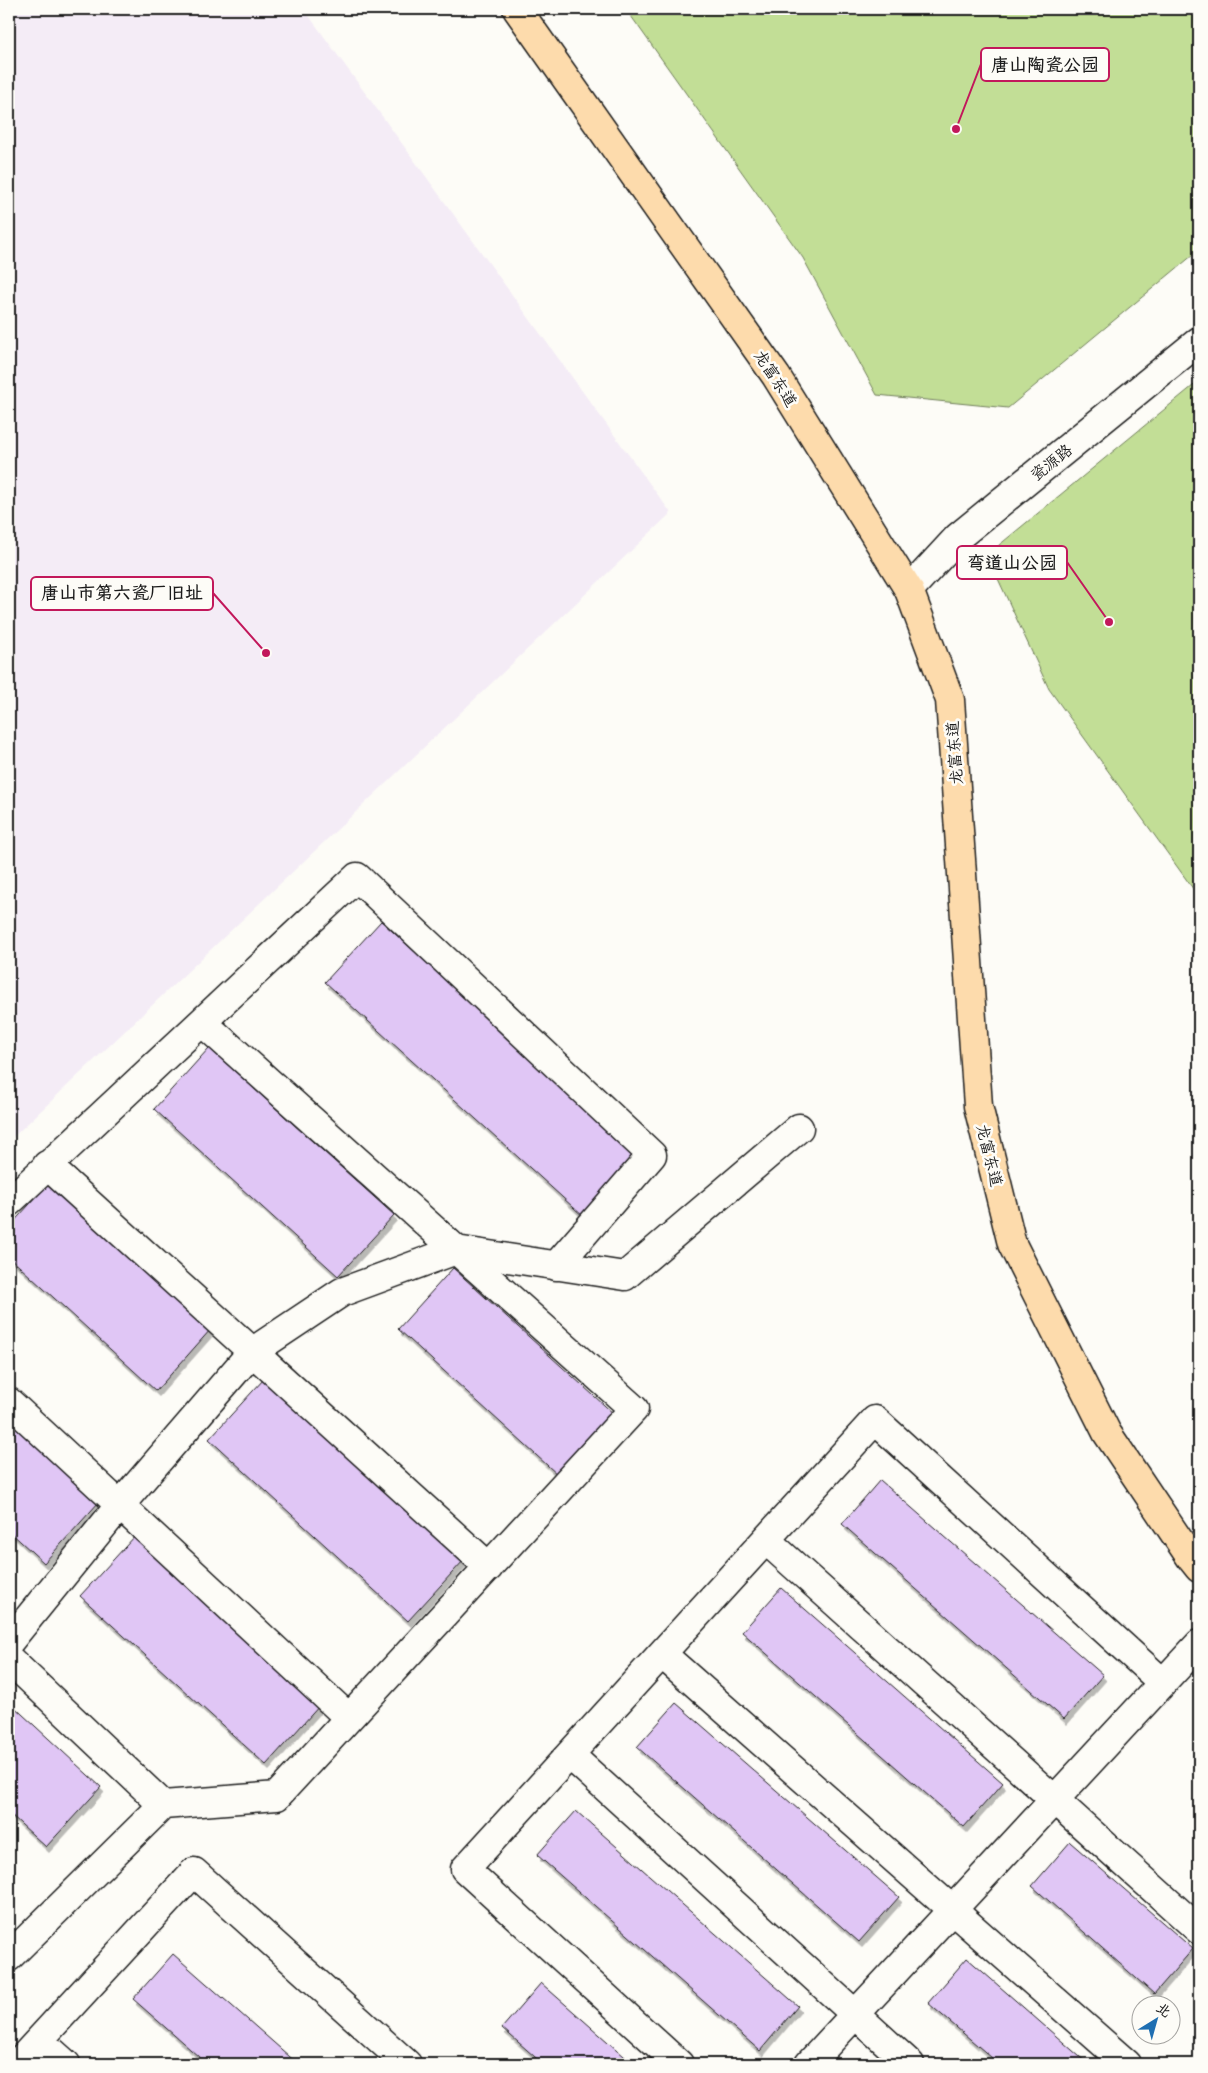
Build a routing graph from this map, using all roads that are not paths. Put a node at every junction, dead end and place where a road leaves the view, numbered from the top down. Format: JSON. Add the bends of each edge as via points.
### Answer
{"nodes":[{"id":1,"x":517,"y":9,"type":"edge"},
{"id":2,"x":1199,"y":341,"type":"edge"},
{"id":3,"x":908,"y":590,"type":"junction"},
{"id":4,"x":202,"y":1022,"type":"junction"},
{"id":5,"x":799,"y":1128,"type":"dead end"},
{"id":6,"x":48,"y":1165,"type":"junction"},
{"id":7,"x":9,"y":1202,"type":"edge"},
{"id":8,"x":456,"y":1250,"type":"junction"},
{"id":9,"x":556,"y":1266,"type":"junction"},
{"id":10,"x":252,"y":1352,"type":"junction"},
{"id":11,"x":9,"y":1402,"type":"edge"},
{"id":12,"x":120,"y":1505,"type":"junction"},
{"id":13,"x":766,"y":1540,"type":"junction"},
{"id":14,"x":489,"y":1567,"type":"junction"},
{"id":15,"x":1199,"y":1568,"type":"edge"},
{"id":16,"x":9,"y":1642,"type":"edge"},
{"id":17,"x":1199,"y":1644,"type":"edge"},
{"id":18,"x":662,"y":1654,"type":"junction"},
{"id":19,"x":9,"y":1659,"type":"edge"},
{"id":20,"x":1163,"y":1683,"type":"junction"},
{"id":21,"x":348,"y":1718,"type":"junction"},
{"id":22,"x":570,"y":1755,"type":"junction"},
{"id":23,"x":1054,"y":1800,"type":"junction"},
{"id":24,"x":163,"y":1806,"type":"junction"},
{"id":25,"x":952,"y":1910,"type":"junction"},
{"id":26,"x":1199,"y":1930,"type":"edge"},
{"id":27,"x":9,"y":1958,"type":"edge"},
{"id":28,"x":855,"y":2015,"type":"junction"},
{"id":29,"x":40,"y":2040,"type":"junction"},
{"id":30,"x":17,"y":2064,"type":"edge"},
{"id":31,"x":66,"y":2064,"type":"edge"},
{"id":32,"x":407,"y":2064,"type":"edge"},
{"id":33,"x":679,"y":2064,"type":"edge"},
{"id":34,"x":809,"y":2064,"type":"edge"},
{"id":35,"x":910,"y":2064,"type":"edge"},
{"id":36,"x":1127,"y":2064,"type":"edge"}],
"edges":[{"from":1,"to":3,"type":"main road","name":"龙富东道","via":[[776,376]]},
{"from":2,"to":3,"type":"street","name":"瓷源路","via":[[958,537]]},
{"from":3,"to":15,"type":"main road","name":"龙富东道","via":[[950,700],[978,1106],[1012,1244],[1107,1433]]},
{"from":4,"to":6,"type":"street"},
{"from":4,"to":8,"type":"street"},
{"from":4,"to":9,"type":"street","via":[[357,877],[652,1155]]},
{"from":5,"to":9,"type":"street","via":[[625,1276]]},
{"from":6,"to":7,"type":"street"},
{"from":6,"to":10,"type":"street"},
{"from":8,"to":9,"type":"street"},
{"from":8,"to":10,"type":"street","via":[[342,1292]]},
{"from":8,"to":14,"type":"street","via":[[634,1409]]},
{"from":10,"to":12,"type":"street"},
{"from":10,"to":14,"type":"street"},
{"from":11,"to":12,"type":"street"},
{"from":12,"to":16,"type":"street"},
{"from":12,"to":21,"type":"street"},
{"from":13,"to":18,"type":"street"},
{"from":13,"to":20,"type":"street","via":[[875,1420]]},
{"from":13,"to":23,"type":"street"},
{"from":14,"to":21,"type":"street"},
{"from":17,"to":20,"type":"street"},
{"from":18,"to":22,"type":"street"},
{"from":18,"to":25,"type":"street"},
{"from":19,"to":24,"type":"street"},
{"from":20,"to":23,"type":"street"},
{"from":21,"to":24,"type":"street","via":[[277,1796]]},
{"from":22,"to":28,"type":"street"},
{"from":22,"to":33,"type":"street","via":[[465,1869]]},
{"from":23,"to":25,"type":"street"},
{"from":23,"to":26,"type":"street"},
{"from":24,"to":27,"type":"street"},
{"from":25,"to":28,"type":"street"},
{"from":25,"to":36,"type":"street"},
{"from":28,"to":34,"type":"street"},
{"from":28,"to":35,"type":"street"},
{"from":29,"to":30,"type":"street"},
{"from":29,"to":31,"type":"street"},
{"from":29,"to":32,"type":"street","via":[[194,1872]]}]}
